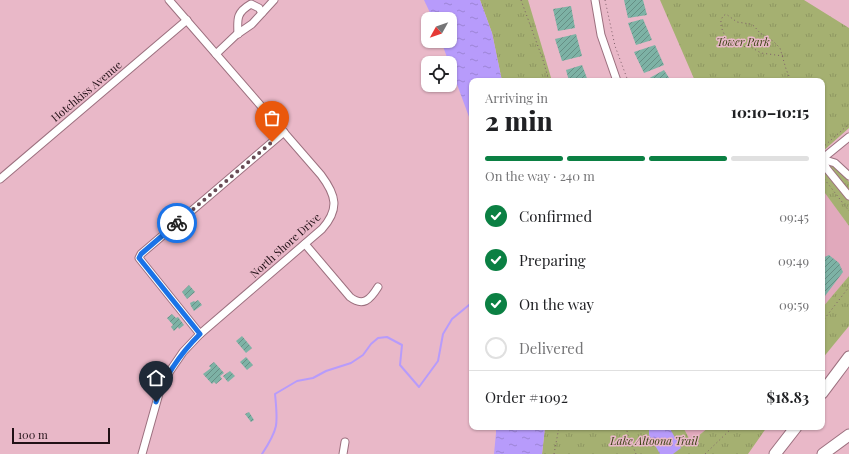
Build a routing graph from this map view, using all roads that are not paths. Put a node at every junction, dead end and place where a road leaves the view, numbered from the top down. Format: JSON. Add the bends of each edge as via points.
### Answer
{"nodes":[{"id":1,"x":169,"y":0,"type":"edge"},
{"id":2,"x":274,"y":0,"type":"edge"},
{"id":3,"x":595,"y":0,"type":"edge"},
{"id":4,"x":262,"y":13,"type":"junction"},
{"id":5,"x":187,"y":20,"type":"junction"},
{"id":6,"x":238,"y":34,"type":"junction"},
{"id":7,"x":216,"y":54,"type":"junction"},
{"id":8,"x":616,"y":78,"type":"edge"},
{"id":9,"x":284,"y":132,"type":"junction"},
{"id":10,"x":849,"y":137,"type":"edge"},
{"id":11,"x":825,"y":157,"type":"edge"},
{"id":12,"x":825,"y":160,"type":"edge"},
{"id":13,"x":825,"y":164,"type":"edge"},
{"id":14,"x":849,"y":176,"type":"edge"},
{"id":15,"x":0,"y":179,"type":"edge"},
{"id":16,"x":849,"y":196,"type":"edge"},
{"id":17,"x":305,"y":244,"type":"junction"},
{"id":18,"x":378,"y":287,"type":"dead end"},
{"id":19,"x":200,"y":334,"type":"junction"},
{"id":20,"x":849,"y":357,"type":"edge"},
{"id":21,"x":825,"y":389,"type":"edge"},
{"id":22,"x":794,"y":430,"type":"edge"},
{"id":23,"x":849,"y":435,"type":"edge"},
{"id":24,"x":345,"y":442,"type":"dead end"},
{"id":25,"x":142,"y":454,"type":"edge"},
{"id":26,"x":343,"y":454,"type":"edge"},
{"id":27,"x":775,"y":454,"type":"edge"},
{"id":28,"x":823,"y":454,"type":"edge"}],
"edges":[{"from":1,"to":5,"type":"street","name":"North Shore Drive"},
{"from":2,"to":4,"type":"street"},
{"from":3,"to":8,"type":"street","via":[[601,35]]},
{"from":4,"to":6,"type":"street"},
{"from":4,"to":6,"type":"street","via":[[251,4],[242,9],[237,21]]},
{"from":5,"to":7,"type":"street","name":"North Shore Drive"},
{"from":5,"to":15,"type":"street","name":"Hotchkiss Avenue"},
{"from":6,"to":7,"type":"street"},
{"from":7,"to":9,"type":"street","name":"North Shore Drive"},
{"from":9,"to":17,"type":"street","name":"North Shore Drive","via":[[327,183],[334,200],[331,218]]},
{"from":9,"to":19,"type":"street","via":[[139,258]]},
{"from":10,"to":11,"type":"street"},
{"from":12,"to":14,"type":"street","via":[[835,163]]},
{"from":13,"to":16,"type":"street"},
{"from":17,"to":18,"type":"street","via":[[353,300],[366,301]]},
{"from":17,"to":19,"type":"street","name":"North Shore Drive"},
{"from":19,"to":25,"type":"street","name":"North Shore Drive","via":[[176,361],[165,380],[156,402]]},
{"from":20,"to":21,"type":"highway"},
{"from":22,"to":27,"type":"highway"},
{"from":23,"to":28,"type":"highway"},
{"from":24,"to":26,"type":"street"}]}
